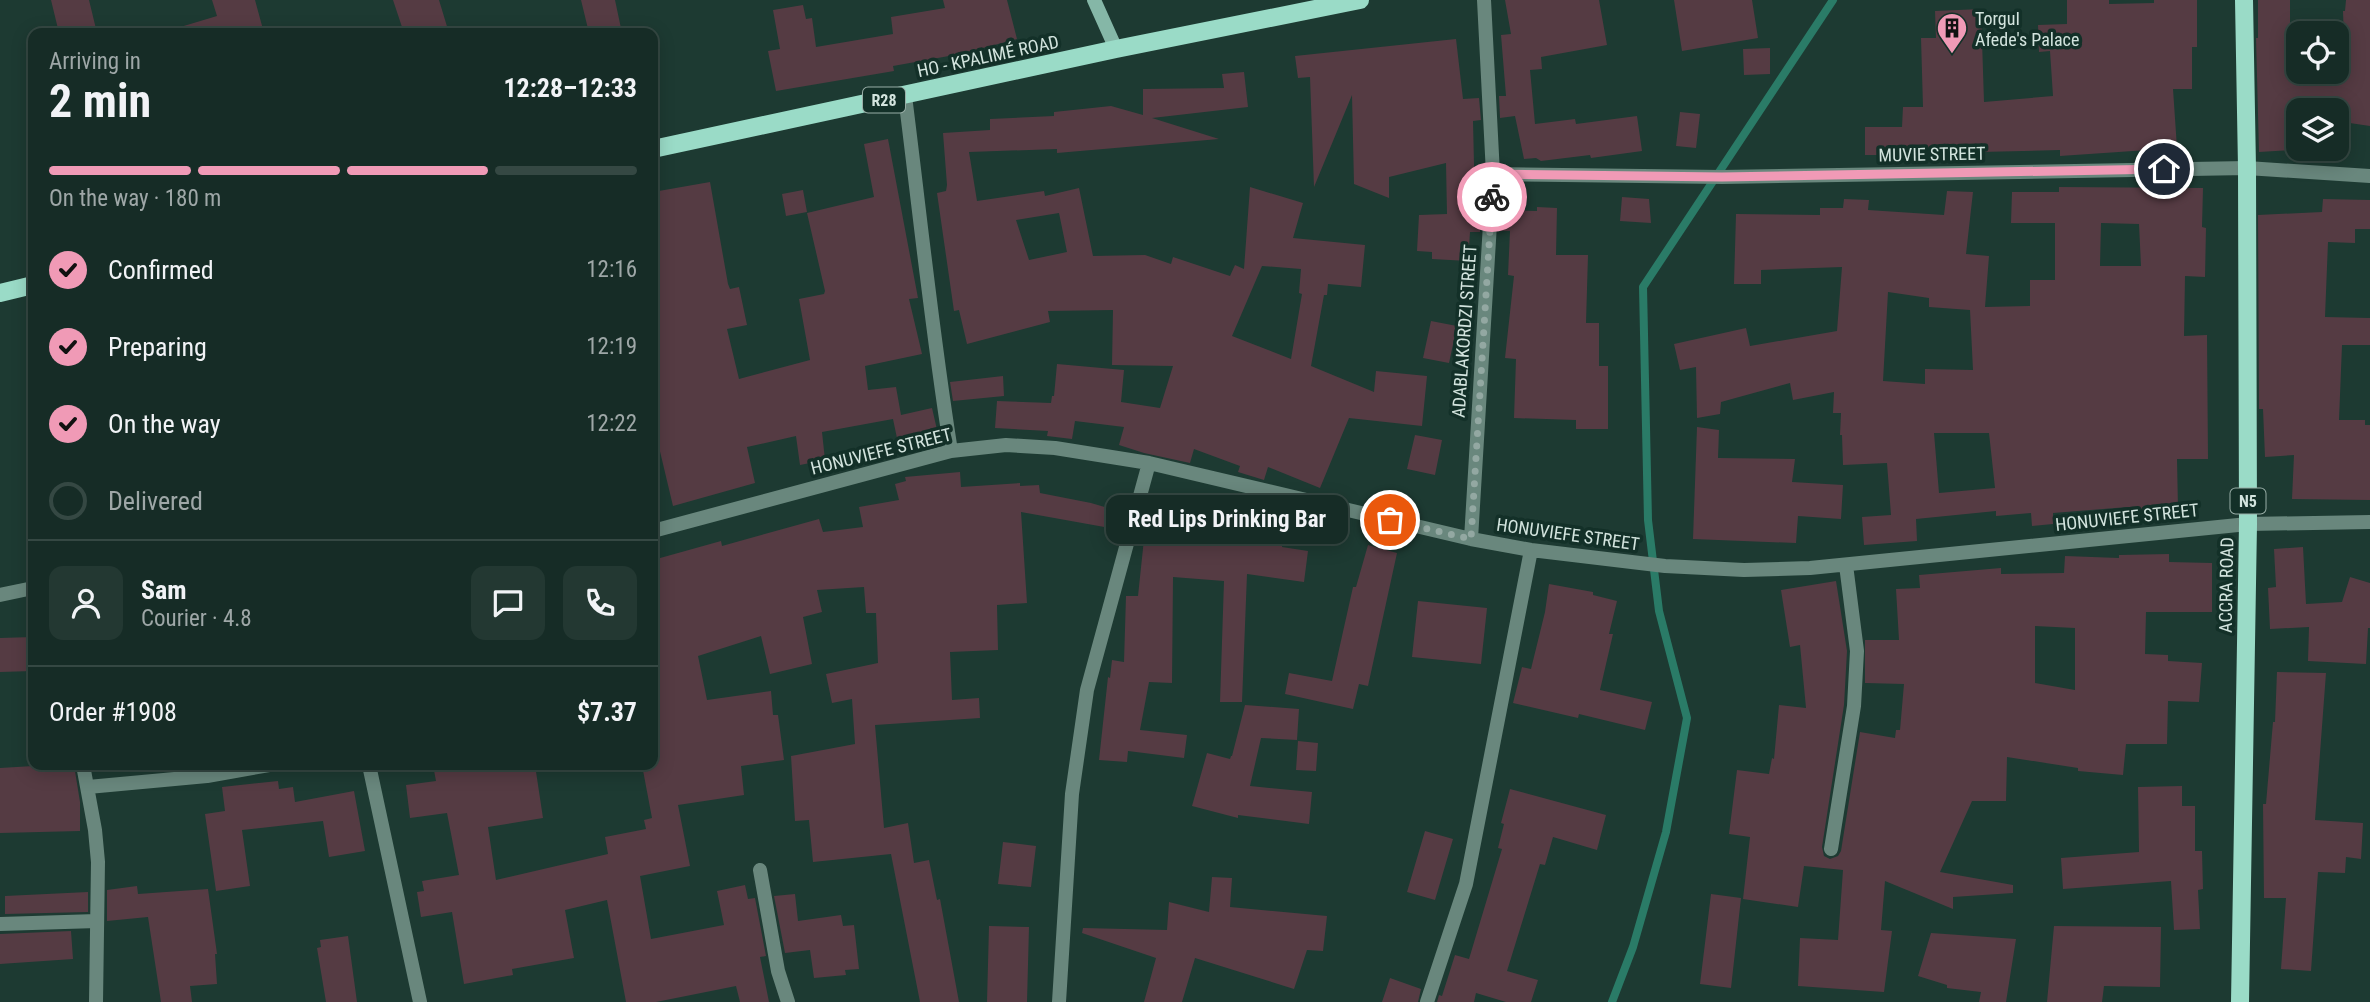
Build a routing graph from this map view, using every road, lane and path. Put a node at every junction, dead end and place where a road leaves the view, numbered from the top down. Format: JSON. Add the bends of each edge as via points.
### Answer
{"nodes":[{"id":1,"x":1094,"y":0,"type":"edge"},
{"id":2,"x":1360,"y":0,"type":"edge"},
{"id":3,"x":1484,"y":0,"type":"edge"},
{"id":4,"x":2244,"y":0,"type":"edge"},
{"id":5,"x":1116,"y":49,"type":"junction"},
{"id":6,"x":905,"y":96,"type":"junction"},
{"id":7,"x":658,"y":148,"type":"edge"},
{"id":8,"x":2247,"y":168,"type":"junction"},
{"id":9,"x":1493,"y":174,"type":"junction"},
{"id":10,"x":2370,"y":176,"type":"edge"},
{"id":11,"x":28,"y":286,"type":"edge"},
{"id":12,"x":0,"y":293,"type":"edge"},
{"id":13,"x":951,"y":451,"type":"junction"},
{"id":14,"x":1149,"y":463,"type":"junction"},
{"id":15,"x":2370,"y":522,"type":"edge"},
{"id":16,"x":2249,"y":524,"type":"junction"},
{"id":17,"x":658,"y":530,"type":"edge"},
{"id":18,"x":1471,"y":539,"type":"junction"},
{"id":19,"x":1531,"y":550,"type":"junction"},
{"id":20,"x":1846,"y":565,"type":"junction"},
{"id":21,"x":28,"y":589,"type":"edge"},
{"id":22,"x":0,"y":595,"type":"edge"},
{"id":23,"x":84,"y":770,"type":"edge"},
{"id":24,"x":241,"y":770,"type":"edge"},
{"id":25,"x":370,"y":770,"type":"edge"},
{"id":26,"x":88,"y":787,"type":"junction"},
{"id":27,"x":1831,"y":849,"type":"dead end"},
{"id":28,"x":760,"y":870,"type":"dead end"},
{"id":29,"x":97,"y":921,"type":"junction"},
{"id":30,"x":0,"y":924,"type":"edge"},
{"id":31,"x":96,"y":1002,"type":"edge"},
{"id":32,"x":420,"y":1002,"type":"edge"},
{"id":33,"x":788,"y":1002,"type":"edge"},
{"id":34,"x":1059,"y":1002,"type":"edge"},
{"id":35,"x":1427,"y":1002,"type":"edge"},
{"id":36,"x":2241,"y":1002,"type":"edge"}],
"edges":[{"from":1,"to":5,"type":"main road"},
{"from":2,"to":5,"type":"main road","number":"R28"},
{"from":3,"to":9,"type":"street","name":"ADABLAKORDZI STREET"},
{"from":4,"to":8,"type":"main road","name":"ACCRA ROAD","number":"N5"},
{"from":5,"to":6,"type":"main road","name":"HO - KPALIMÉ ROAD","number":"R28"},
{"from":6,"to":7,"type":"main road","name":"HO - KPALIMÉ ROAD","number":"R28"},
{"from":6,"to":13,"type":"street"},
{"from":8,"to":9,"type":"street","name":"MUVIE STREET","via":[[1722,177]]},
{"from":8,"to":10,"type":"street","name":"MUVIE STREET"},
{"from":8,"to":16,"type":"main road","name":"ACCRA ROAD","number":"N5"},
{"from":9,"to":18,"type":"street","name":"ADABLAKORDZI STREET"},
{"from":11,"to":12,"type":"main road"},
{"from":13,"to":14,"type":"street","name":"HONUVIEFE STREET","via":[[1030,446]]},
{"from":13,"to":17,"type":"street","name":"HONUVIEFE STREET"},
{"from":14,"to":18,"type":"street","name":"HONUVIEFE STREET"},
{"from":14,"to":34,"type":"street","via":[[1087,690],[1072,794]]},
{"from":15,"to":16,"type":"street","name":"HONUVIEFE STREET"},
{"from":16,"to":20,"type":"street","name":"HONUVIEFE STREET"},
{"from":16,"to":36,"type":"main road","name":"ACCRA ROAD","number":"N5"},
{"from":18,"to":19,"type":"street","name":"HONUVIEFE STREET"},
{"from":19,"to":20,"type":"street","name":"HONUVIEFE STREET","via":[[1642,564],[1744,570]]},
{"from":19,"to":35,"type":"street","via":[[1466,884]]},
{"from":20,"to":27,"type":"street","via":[[1857,650],[1854,706]]},
{"from":21,"to":22,"type":"street"},
{"from":23,"to":26,"type":"street"},
{"from":24,"to":26,"type":"street"},
{"from":25,"to":32,"type":"street"},
{"from":26,"to":29,"type":"street","via":[[98,862]]},
{"from":28,"to":33,"type":"street"},
{"from":29,"to":30,"type":"street"},
{"from":29,"to":31,"type":"street"}]}
